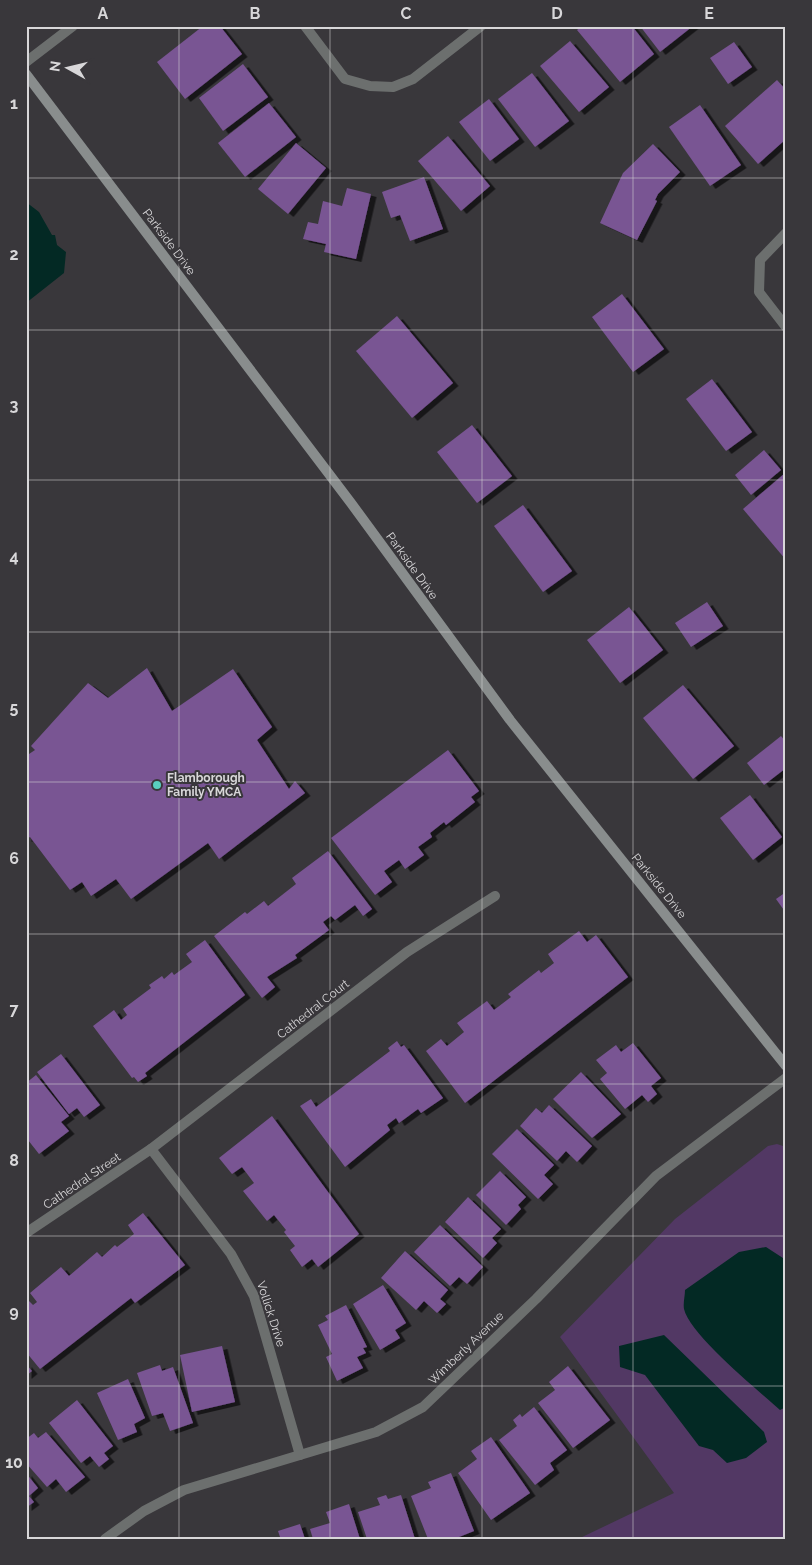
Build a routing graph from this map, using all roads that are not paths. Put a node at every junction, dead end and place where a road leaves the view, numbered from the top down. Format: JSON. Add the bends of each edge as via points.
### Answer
{"nodes":[{"id":1,"x":73,"y":26,"type":"edge"},
{"id":2,"x":304,"y":26,"type":"edge"},
{"id":3,"x":481,"y":26,"type":"edge"},
{"id":4,"x":26,"y":62,"type":"edge"},
{"id":5,"x":26,"y":74,"type":"edge"},
{"id":6,"x":786,"y":233,"type":"edge"},
{"id":7,"x":786,"y":327,"type":"edge"},
{"id":8,"x":495,"y":896,"type":"dead end"},
{"id":9,"x":786,"y":1066,"type":"edge"},
{"id":10,"x":786,"y":1078,"type":"edge"},
{"id":11,"x":151,"y":1149,"type":"junction"},
{"id":12,"x":26,"y":1233,"type":"edge"},
{"id":13,"x":300,"y":1454,"type":"junction"},
{"id":14,"x":105,"y":1539,"type":"edge"}],
"edges":[{"from":1,"to":4,"type":"street"},
{"from":2,"to":3,"type":"street","via":[[345,79],[370,86],[393,87],[413,79]]},
{"from":5,"to":9,"type":"main road","name":"Parkside Drive","via":[[351,503],[510,720]]},
{"from":6,"to":7,"type":"street","via":[[760,260],[759,292]]},
{"from":8,"to":11,"type":"street","name":"Cathedral Court","via":[[407,952]]},
{"from":10,"to":13,"type":"street","name":"Wimberly Avenue","via":[[656,1176],[536,1299],[423,1407],[376,1432]]},
{"from":11,"to":12,"type":"street","name":"Cathedral Street"},
{"from":11,"to":13,"type":"street","name":"Vollick Drive","via":[[231,1254],[247,1281]]},
{"from":13,"to":14,"type":"street","name":"Wimberly Avenue","via":[[184,1490],[144,1511]]}]}
